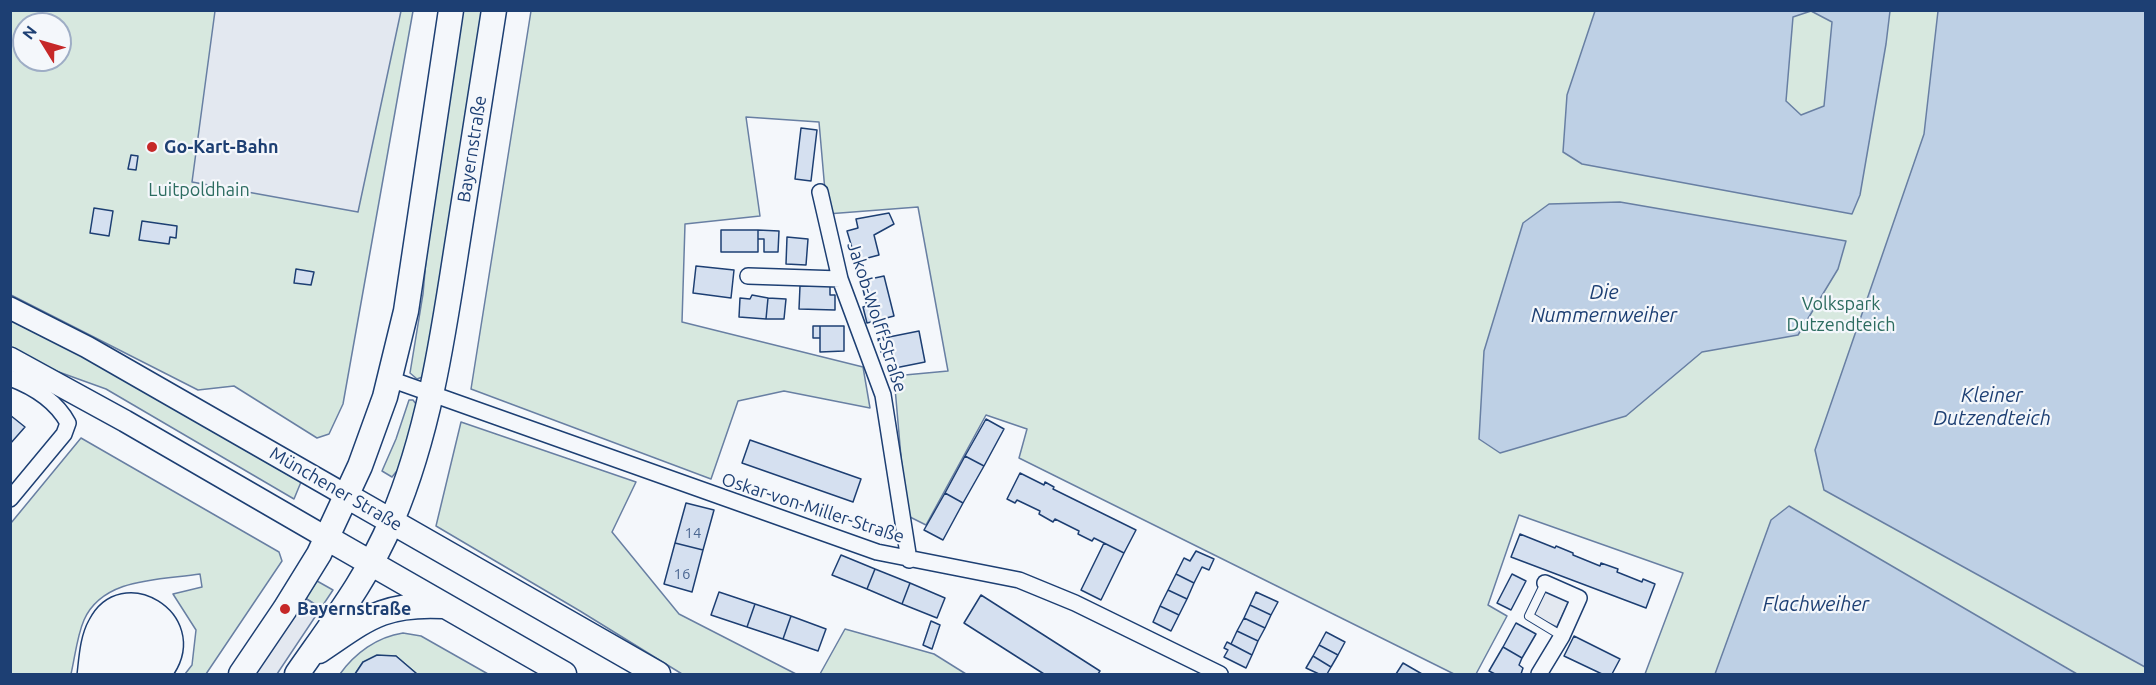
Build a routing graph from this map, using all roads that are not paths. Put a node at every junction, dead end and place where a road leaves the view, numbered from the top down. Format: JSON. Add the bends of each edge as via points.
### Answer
{"nodes":[{"id":1,"x":451,"y":10,"type":"edge"},
{"id":2,"x":494,"y":10,"type":"edge"},
{"id":3,"x":820,"y":192,"type":"dead end"},
{"id":4,"x":748,"y":276,"type":"dead end"},
{"id":5,"x":840,"y":279,"type":"junction"},
{"id":6,"x":10,"y":308,"type":"edge"},
{"id":7,"x":10,"y":358,"type":"edge"},
{"id":8,"x":10,"y":378,"type":"edge"},
{"id":9,"x":390,"y":380,"type":"junction"},
{"id":10,"x":432,"y":394,"type":"junction"},
{"id":11,"x":347,"y":496,"type":"junction"},
{"id":12,"x":10,"y":499,"type":"edge"},
{"id":13,"x":392,"y":521,"type":"junction"},
{"id":14,"x":327,"y":538,"type":"junction"},
{"id":15,"x":909,"y":560,"type":"junction"},
{"id":16,"x":372,"y":563,"type":"junction"},
{"id":17,"x":1545,"y":583,"type":"joint"},
{"id":18,"x":445,"y":606,"type":"junction"},
{"id":19,"x":1562,"y":636,"type":"junction"},
{"id":20,"x":302,"y":667,"type":"edge"},
{"id":21,"x":241,"y":675,"type":"edge"},
{"id":22,"x":564,"y":675,"type":"edge"},
{"id":23,"x":658,"y":675,"type":"edge"},
{"id":24,"x":1220,"y":675,"type":"edge"},
{"id":25,"x":1539,"y":675,"type":"edge"}],
"edges":[{"from":1,"to":9,"type":"main road","via":[[406,311]]},
{"from":2,"to":10,"type":"main road","name":"Bayernstraße"},
{"from":3,"to":5,"type":"street","name":"Jakob-Wolff-Straße"},
{"from":4,"to":5,"type":"street"},
{"from":5,"to":15,"type":"street","name":"Jakob-Wolff-Straße","via":[[883,395]]},
{"from":6,"to":11,"type":"main road","name":"Münchener Straße","via":[[96,352]]},
{"from":7,"to":14,"type":"main road"},
{"from":8,"to":12,"type":"street","via":[[45,396],[61,410],[68,423],[64,434]]},
{"from":9,"to":10,"type":"street","name":"Oskar-von-Miller-Straße"},
{"from":9,"to":11,"type":"main road"},
{"from":10,"to":13,"type":"main road","name":"Bayernstraße"},
{"from":10,"to":15,"type":"street","name":"Oskar-von-Miller-Straße","via":[[858,546]]},
{"from":11,"to":13,"type":"main road","name":"Münchener Straße"},
{"from":11,"to":14,"type":"main road"},
{"from":13,"to":16,"type":"main road","name":"Bayernstraße"},
{"from":13,"to":23,"type":"main road","name":"Münchener Straße"},
{"from":14,"to":16,"type":"main road"},
{"from":14,"to":21,"type":"main road"},
{"from":15,"to":24,"type":"street","name":"Oskar-von-Miller-Straße","via":[[1019,580],[1076,603]]},
{"from":16,"to":18,"type":"main road"},
{"from":16,"to":20,"type":"main road","name":"Bayernstraße"},
{"from":17,"to":19,"type":"lane","via":[[1529,616]]},
{"from":17,"to":19,"type":"street","via":[[1579,598]]},
{"from":18,"to":20,"type":"main road","via":[[413,605],[386,610],[360,623]]},
{"from":18,"to":22,"type":"main road"},
{"from":19,"to":25,"type":"street"}]}
